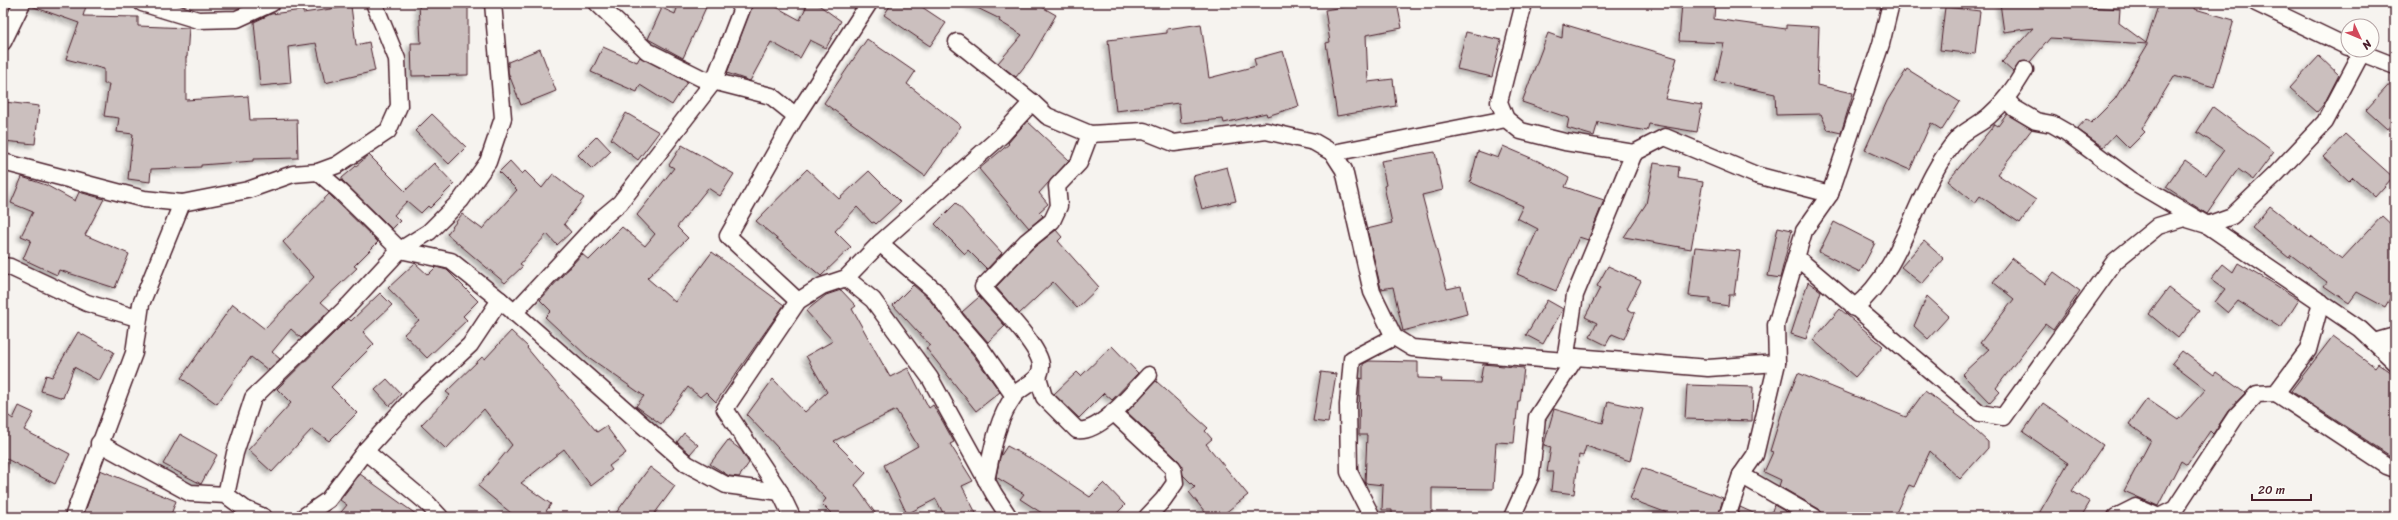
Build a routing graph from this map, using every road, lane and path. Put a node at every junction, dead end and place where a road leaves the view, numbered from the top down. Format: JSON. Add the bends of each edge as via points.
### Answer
{"nodes":[{"id":1,"x":22,"y":3,"type":"edge"},
{"id":2,"x":142,"y":3,"type":"edge"},
{"id":3,"x":269,"y":3,"type":"edge"},
{"id":4,"x":272,"y":3,"type":"edge"},
{"id":5,"x":374,"y":3,"type":"edge"},
{"id":6,"x":493,"y":3,"type":"edge"},
{"id":7,"x":597,"y":3,"type":"edge"},
{"id":8,"x":744,"y":3,"type":"edge"},
{"id":9,"x":869,"y":3,"type":"edge"},
{"id":10,"x":1524,"y":3,"type":"edge"},
{"id":11,"x":1891,"y":3,"type":"edge"},
{"id":12,"x":2256,"y":3,"type":"edge"},
{"id":13,"x":3,"y":42,"type":"edge"},
{"id":14,"x":957,"y":42,"type":"dead end"},
{"id":15,"x":2340,"y":43,"type":"edge"},
{"id":16,"x":2351,"y":58,"type":"edge"},
{"id":17,"x":2374,"y":58,"type":"edge"},
{"id":18,"x":2395,"y":66,"type":"edge"},
{"id":19,"x":2025,"y":70,"type":"dead end"},
{"id":20,"x":714,"y":81,"type":"junction"},
{"id":21,"x":2007,"y":100,"type":"junction"},
{"id":22,"x":1032,"y":102,"type":"junction"},
{"id":23,"x":796,"y":116,"type":"junction"},
{"id":24,"x":1506,"y":119,"type":"junction"},
{"id":25,"x":1090,"y":134,"type":"junction"},
{"id":26,"x":1333,"y":153,"type":"junction"},
{"id":27,"x":1634,"y":153,"type":"junction"},
{"id":28,"x":3,"y":162,"type":"edge"},
{"id":29,"x":318,"y":172,"type":"junction"},
{"id":30,"x":1830,"y":194,"type":"junction"},
{"id":31,"x":182,"y":203,"type":"junction"},
{"id":32,"x":2207,"y":225,"type":"junction"},
{"id":33,"x":880,"y":243,"type":"junction"},
{"id":34,"x":400,"y":250,"type":"junction"},
{"id":35,"x":1796,"y":257,"type":"junction"},
{"id":36,"x":3,"y":266,"type":"edge"},
{"id":37,"x":846,"y":278,"type":"junction"},
{"id":38,"x":500,"y":300,"type":"junction"},
{"id":39,"x":798,"y":301,"type":"junction"},
{"id":40,"x":2321,"y":302,"type":"junction"},
{"id":41,"x":1854,"y":308,"type":"junction"},
{"id":42,"x":514,"y":313,"type":"junction"},
{"id":43,"x":137,"y":318,"type":"junction"},
{"id":44,"x":2395,"y":336,"type":"edge"},
{"id":45,"x":1394,"y":337,"type":"junction"},
{"id":46,"x":2374,"y":342,"type":"junction"},
{"id":47,"x":1571,"y":359,"type":"junction"},
{"id":48,"x":2395,"y":362,"type":"edge"},
{"id":49,"x":1777,"y":363,"type":"junction"},
{"id":50,"x":1149,"y":375,"type":"dead end"},
{"id":51,"x":1038,"y":377,"type":"junction"},
{"id":52,"x":2276,"y":393,"type":"junction"},
{"id":53,"x":1014,"y":396,"type":"junction"},
{"id":54,"x":1113,"y":412,"type":"junction"},
{"id":55,"x":99,"y":443,"type":"junction"},
{"id":56,"x":365,"y":451,"type":"junction"},
{"id":57,"x":2395,"y":469,"type":"edge"},
{"id":58,"x":1741,"y":475,"type":"junction"},
{"id":59,"x":986,"y":480,"type":"junction"},
{"id":60,"x":780,"y":492,"type":"junction"},
{"id":61,"x":226,"y":495,"type":"junction"},
{"id":62,"x":72,"y":517,"type":"edge"},
{"id":63,"x":264,"y":517,"type":"edge"},
{"id":64,"x":303,"y":517,"type":"edge"},
{"id":65,"x":440,"y":517,"type":"edge"},
{"id":66,"x":792,"y":517,"type":"edge"},
{"id":67,"x":1009,"y":517,"type":"edge"},
{"id":68,"x":1147,"y":517,"type":"edge"},
{"id":69,"x":1372,"y":517,"type":"edge"},
{"id":70,"x":1512,"y":517,"type":"edge"},
{"id":71,"x":1727,"y":517,"type":"edge"},
{"id":72,"x":1814,"y":517,"type":"edge"},
{"id":73,"x":2116,"y":517,"type":"edge"}],
"edges":[{"from":1,"to":13,"type":"street"},
{"from":2,"to":3,"type":"street","via":[[198,20],[237,19]]},
{"from":3,"to":4,"type":"street"},
{"from":5,"to":29,"type":"street","via":[[397,59],[399,106],[388,131],[337,165]]},
{"from":6,"to":34,"type":"street","via":[[503,118],[488,162],[461,200],[429,232]]},
{"from":7,"to":20,"type":"street","via":[[647,51],[701,78]]},
{"from":8,"to":20,"type":"street"},
{"from":9,"to":23,"type":"street"},
{"from":10,"to":24,"type":"street","via":[[1499,102]]},
{"from":11,"to":30,"type":"street","via":[[1881,44]]},
{"from":12,"to":15,"type":"street"},
{"from":14,"to":22,"type":"street"},
{"from":16,"to":32,"type":"street","via":[[2325,122],[2232,216]]},
{"from":17,"to":18,"type":"street"},
{"from":19,"to":21,"type":"street"},
{"from":20,"to":23,"type":"street","via":[[771,96]]},
{"from":20,"to":42,"type":"street","via":[[620,202]]},
{"from":21,"to":32,"type":"street","via":[[2014,108],[2036,121],[2052,124],[2066,132],[2130,180]]},
{"from":21,"to":41,"type":"street","via":[[1990,116],[1958,138],[1930,179],[1902,243],[1869,296]]},
{"from":22,"to":25,"type":"street","via":[[1047,116]]},
{"from":22,"to":33,"type":"street","via":[[1001,136]]},
{"from":23,"to":39,"type":"street","via":[[728,236]]},
{"from":24,"to":26,"type":"street"},
{"from":24,"to":27,"type":"street","via":[[1522,131],[1565,142]]},
{"from":25,"to":26,"type":"street","via":[[1144,131],[1174,143],[1266,131],[1314,142]]},
{"from":25,"to":51,"type":"street","via":[[1079,163],[1057,186],[1059,206],[1052,221],[1026,242],[983,287],[1037,351],[1041,367]]},
{"from":26,"to":45,"type":"street","via":[[1344,170],[1372,292]]},
{"from":27,"to":30,"type":"street","via":[[1665,137],[1756,175]]},
{"from":27,"to":47,"type":"street","via":[[1575,295]]},
{"from":28,"to":31,"type":"street","via":[[144,199]]},
{"from":29,"to":31,"type":"street","via":[[293,174],[248,190]]},
{"from":29,"to":34,"type":"street"},
{"from":30,"to":35,"type":"street","via":[[1804,231]]},
{"from":31,"to":43,"type":"street"},
{"from":32,"to":40,"type":"street"},
{"from":32,"to":41,"type":"street","via":[[2184,218],[2158,226],[2115,261],[2003,417],[1980,413]]},
{"from":33,"to":37,"type":"street"},
{"from":33,"to":53,"type":"street","via":[[935,291],[982,350]]},
{"from":34,"to":38,"type":"street","via":[[451,260]]},
{"from":34,"to":61,"type":"street","via":[[350,304],[253,398],[235,453]]},
{"from":35,"to":41,"type":"street"},
{"from":35,"to":49,"type":"street","via":[[1776,325]]},
{"from":36,"to":43,"type":"street","via":[[87,303]]},
{"from":37,"to":39,"type":"street","via":[[822,286]]},
{"from":37,"to":59,"type":"street","via":[[873,300],[930,378]]},
{"from":38,"to":42,"type":"street"},
{"from":38,"to":56,"type":"street","via":[[470,344],[414,397]]},
{"from":39,"to":60,"type":"street","via":[[725,409]]},
{"from":40,"to":46,"type":"street"},
{"from":40,"to":52,"type":"street","via":[[2308,350]]},
{"from":42,"to":60,"type":"street","via":[[687,464],[726,485]]},
{"from":43,"to":55,"type":"street","via":[[134,353]]},
{"from":44,"to":46,"type":"street"},
{"from":45,"to":47,"type":"street","via":[[1412,348]]},
{"from":45,"to":69,"type":"street","via":[[1352,359],[1348,405],[1349,472]]},
{"from":46,"to":48,"type":"street"},
{"from":47,"to":49,"type":"street","via":[[1708,368]]},
{"from":47,"to":70,"type":"street","via":[[1537,417],[1530,475]]},
{"from":49,"to":58,"type":"street","via":[[1755,455]]},
{"from":50,"to":54,"type":"street"},
{"from":51,"to":53,"type":"street"},
{"from":51,"to":54,"type":"street","via":[[1044,397],[1077,430],[1093,428]]},
{"from":52,"to":57,"type":"street"},
{"from":52,"to":73,"type":"street","via":[[2257,394],[2236,416],[2175,509],[2159,517],[2136,507]]},
{"from":53,"to":59,"type":"street","via":[[996,432]]},
{"from":54,"to":68,"type":"street","via":[[1173,468],[1175,484]]},
{"from":55,"to":61,"type":"street","via":[[190,492]]},
{"from":55,"to":62,"type":"street"},
{"from":56,"to":64,"type":"street","via":[[328,500]]},
{"from":56,"to":65,"type":"street"},
{"from":58,"to":71,"type":"street"},
{"from":58,"to":72,"type":"street"},
{"from":59,"to":67,"type":"street"},
{"from":60,"to":66,"type":"street"},
{"from":61,"to":63,"type":"street","via":[[245,509]]}]}
